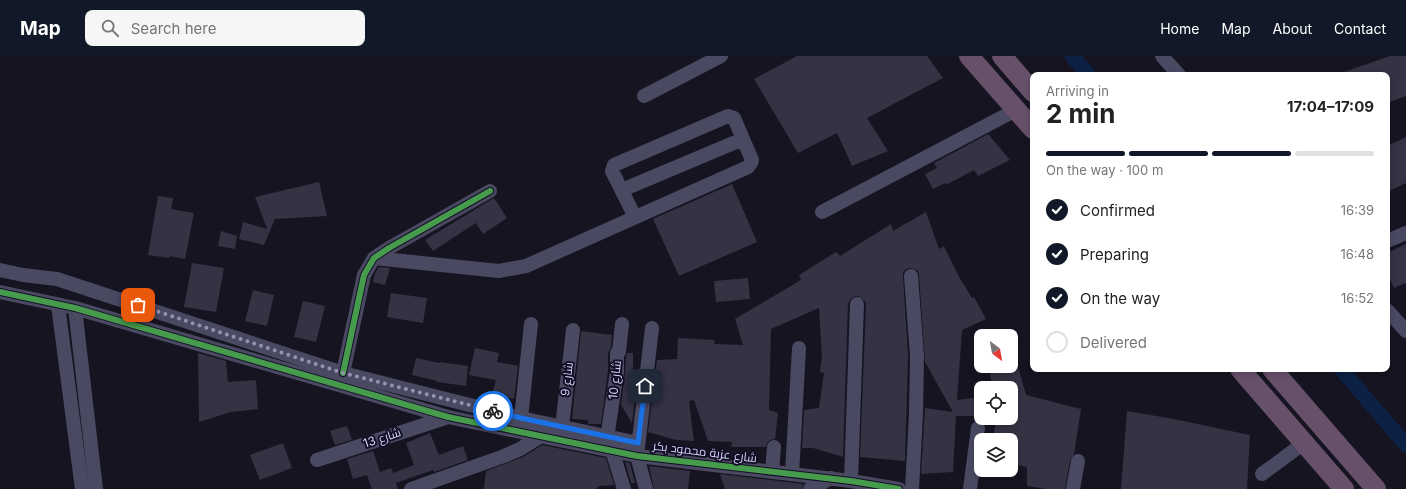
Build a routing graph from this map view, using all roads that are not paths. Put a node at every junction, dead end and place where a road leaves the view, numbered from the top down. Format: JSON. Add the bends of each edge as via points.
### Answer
{"nodes":[{"id":1,"x":721,"y":56,"type":"edge"},
{"id":2,"x":969,"y":56,"type":"edge"},
{"id":3,"x":1002,"y":56,"type":"edge"},
{"id":4,"x":1162,"y":56,"type":"edge"},
{"id":5,"x":1176,"y":72,"type":"edge"},
{"id":6,"x":1030,"y":89,"type":"edge"},
{"id":7,"x":644,"y":96,"type":"dead end"},
{"id":8,"x":1016,"y":110,"type":"junction"},
{"id":9,"x":1030,"y":126,"type":"edge"},
{"id":10,"x":743,"y":139,"type":"junction"},
{"id":11,"x":622,"y":190,"type":"junction"},
{"id":12,"x":490,"y":191,"type":"dead end"},
{"id":13,"x":822,"y":212,"type":"dead end"},
{"id":14,"x":635,"y":217,"type":"junction"},
{"id":15,"x":1406,"y":232,"type":"edge"},
{"id":16,"x":1390,"y":240,"type":"edge"},
{"id":17,"x":374,"y":258,"type":"junction"},
{"id":18,"x":0,"y":270,"type":"edge"},
{"id":19,"x":911,"y":276,"type":"dead end"},
{"id":20,"x":0,"y":292,"type":"edge"},
{"id":21,"x":857,"y":304,"type":"dead end"},
{"id":22,"x":58,"y":305,"type":"junction"},
{"id":23,"x":75,"y":308,"type":"junction"},
{"id":24,"x":1390,"y":313,"type":"edge"},
{"id":25,"x":532,"y":324,"type":"dead end"},
{"id":26,"x":622,"y":324,"type":"dead end"},
{"id":27,"x":652,"y":328,"type":"dead end"},
{"id":28,"x":573,"y":330,"type":"dead end"},
{"id":29,"x":1406,"y":331,"type":"edge"},
{"id":30,"x":799,"y":348,"type":"dead end"},
{"id":31,"x":1243,"y":372,"type":"edge"},
{"id":32,"x":1275,"y":372,"type":"edge"},
{"id":33,"x":343,"y":373,"type":"junction"},
{"id":34,"x":448,"y":417,"type":"junction"},
{"id":35,"x":521,"y":418,"type":"junction"},
{"id":36,"x":562,"y":428,"type":"junction"},
{"id":37,"x":978,"y":428,"type":"dead end"},
{"id":38,"x":541,"y":436,"type":"junction"},
{"id":39,"x":1304,"y":443,"type":"junction"},
{"id":40,"x":610,"y":444,"type":"junction"},
{"id":41,"x":774,"y":446,"type":"dead end"},
{"id":42,"x":637,"y":449,"type":"junction"},
{"id":43,"x":317,"y":460,"type":"dead end"},
{"id":44,"x":1078,"y":461,"type":"dead end"},
{"id":45,"x":772,"y":472,"type":"junction"},
{"id":46,"x":792,"y":474,"type":"junction"},
{"id":47,"x":1262,"y":474,"type":"dead end"},
{"id":48,"x":831,"y":478,"type":"junction"},
{"id":49,"x":851,"y":481,"type":"junction"},
{"id":50,"x":82,"y":489,"type":"edge"},
{"id":51,"x":96,"y":489,"type":"edge"},
{"id":52,"x":411,"y":489,"type":"edge"},
{"id":53,"x":624,"y":489,"type":"edge"},
{"id":54,"x":646,"y":489,"type":"edge"},
{"id":55,"x":810,"y":489,"type":"edge"},
{"id":56,"x":899,"y":489,"type":"edge"},
{"id":57,"x":912,"y":489,"type":"edge"},
{"id":58,"x":970,"y":489,"type":"edge"},
{"id":59,"x":1072,"y":489,"type":"edge"},
{"id":60,"x":1344,"y":489,"type":"edge"},
{"id":61,"x":1376,"y":489,"type":"edge"}],
"edges":[{"from":1,"to":7,"type":"street"},
{"from":2,"to":8,"type":"highway"},
{"from":3,"to":6,"type":"highway"},
{"from":4,"to":5,"type":"street"},
{"from":8,"to":9,"type":"highway"},
{"from":8,"to":13,"type":"street"},
{"from":10,"to":11,"type":"street"},
{"from":10,"to":11,"type":"street","via":[[734,118],[728,116],[614,165],[612,170]]},
{"from":10,"to":14,"type":"street","via":[[752,160],[748,167]]},
{"from":11,"to":14,"type":"street"},
{"from":12,"to":17,"type":"street"},
{"from":14,"to":17,"type":"street","via":[[515,269],[499,271]]},
{"from":15,"to":16,"type":"street"},
{"from":17,"to":33,"type":"street","via":[[364,275]]},
{"from":18,"to":33,"type":"street","name":"شارع عزبة محمود بكر","via":[[57,279]]},
{"from":19,"to":57,"type":"street","via":[[917,356]]},
{"from":20,"to":22,"type":"street","name":"شارع عزبة محمود بكر"},
{"from":21,"to":49,"type":"street"},
{"from":22,"to":23,"type":"street","name":"شارع عزبة محمود بكر"},
{"from":22,"to":50,"type":"street"},
{"from":23,"to":34,"type":"street","name":"شارع عزبة محمود بكر"},
{"from":23,"to":51,"type":"street"},
{"from":24,"to":29,"type":"street"},
{"from":25,"to":35,"type":"street"},
{"from":26,"to":40,"type":"street","name":"شارع 10","via":[[617,353]]},
{"from":27,"to":42,"type":"street"},
{"from":28,"to":36,"type":"street","name":"شارع 9"},
{"from":30,"to":46,"type":"street"},
{"from":31,"to":39,"type":"highway"},
{"from":32,"to":61,"type":"highway"},
{"from":33,"to":35,"type":"street","name":"شارع عزبة محمود بكر"},
{"from":34,"to":38,"type":"street","name":"شارع عزبة محمود بكر"},
{"from":34,"to":43,"type":"street","name":"شارع 13"},
{"from":35,"to":36,"type":"street","name":"شارع عزبة محمود بكر"},
{"from":36,"to":40,"type":"street","name":"شارع عزبة محمود بكر"},
{"from":37,"to":58,"type":"street"},
{"from":38,"to":40,"type":"street","name":"شارع عزبة محمود بكر"},
{"from":38,"to":52,"type":"street","via":[[504,456]]},
{"from":39,"to":47,"type":"street"},
{"from":39,"to":60,"type":"highway"},
{"from":40,"to":42,"type":"street","name":"شارع عزبة محمود بكر"},
{"from":40,"to":53,"type":"street"},
{"from":41,"to":45,"type":"street"},
{"from":42,"to":45,"type":"street","name":"شارع عزبة محمود بكر"},
{"from":42,"to":54,"type":"street"},
{"from":44,"to":59,"type":"street"},
{"from":45,"to":46,"type":"street","name":"شارع عزبة محمود بكر"},
{"from":46,"to":48,"type":"street","name":"شارع عزبة محمود بكر"},
{"from":48,"to":49,"type":"street","name":"شارع عزبة محمود بكر"},
{"from":48,"to":55,"type":"street"},
{"from":49,"to":56,"type":"street","name":"شارع عزبة محمود بكر"}]}
